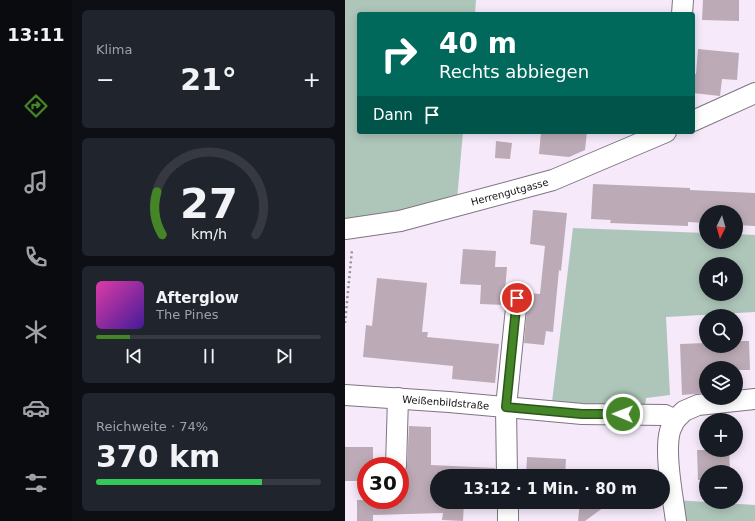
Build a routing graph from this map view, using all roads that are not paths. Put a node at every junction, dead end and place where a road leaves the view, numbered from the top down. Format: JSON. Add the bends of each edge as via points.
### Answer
{"nodes":[{"id":1,"x":683,"y":0,"type":"edge"},
{"id":2,"x":682,"y":12,"type":"edge"},
{"id":3,"x":755,"y":93,"type":"edge"},
{"id":4,"x":695,"y":120,"type":"edge"},
{"id":5,"x":661,"y":134,"type":"edge"},
{"id":6,"x":350,"y":229,"type":"edge"},
{"id":7,"x":517,"y":298,"type":"dead end"},
{"id":8,"x":345,"y":395,"type":"edge"},
{"id":9,"x":398,"y":398,"type":"junction"},
{"id":10,"x":755,"y":399,"type":"edge"},
{"id":11,"x":506,"y":407,"type":"junction"},
{"id":12,"x":675,"y":420,"type":"junction"},
{"id":13,"x":396,"y":457,"type":"edge"},
{"id":14,"x":507,"y":469,"type":"edge"},
{"id":15,"x":508,"y":509,"type":"edge"},
{"id":16,"x":508,"y":521,"type":"edge"},
{"id":17,"x":676,"y":521,"type":"edge"}],
"edges":[{"from":1,"to":2,"type":"street"},
{"from":3,"to":4,"type":"street"},
{"from":5,"to":6,"type":"street","name":"Herrengutgasse","via":[[553,180],[400,221]]},
{"from":7,"to":11,"type":"street"},
{"from":8,"to":9,"type":"street","name":"Weißenbildstraße"},
{"from":9,"to":11,"type":"street","name":"Weißenbildstraße"},
{"from":9,"to":13,"type":"street"},
{"from":10,"to":12,"type":"street","via":[[698,404],[684,411]]},
{"from":11,"to":12,"type":"street","name":"Weißenbildstraße","via":[[582,414],[665,415]]},
{"from":11,"to":14,"type":"street"},
{"from":12,"to":17,"type":"street","via":[[668,446]]},
{"from":15,"to":16,"type":"street"}]}
